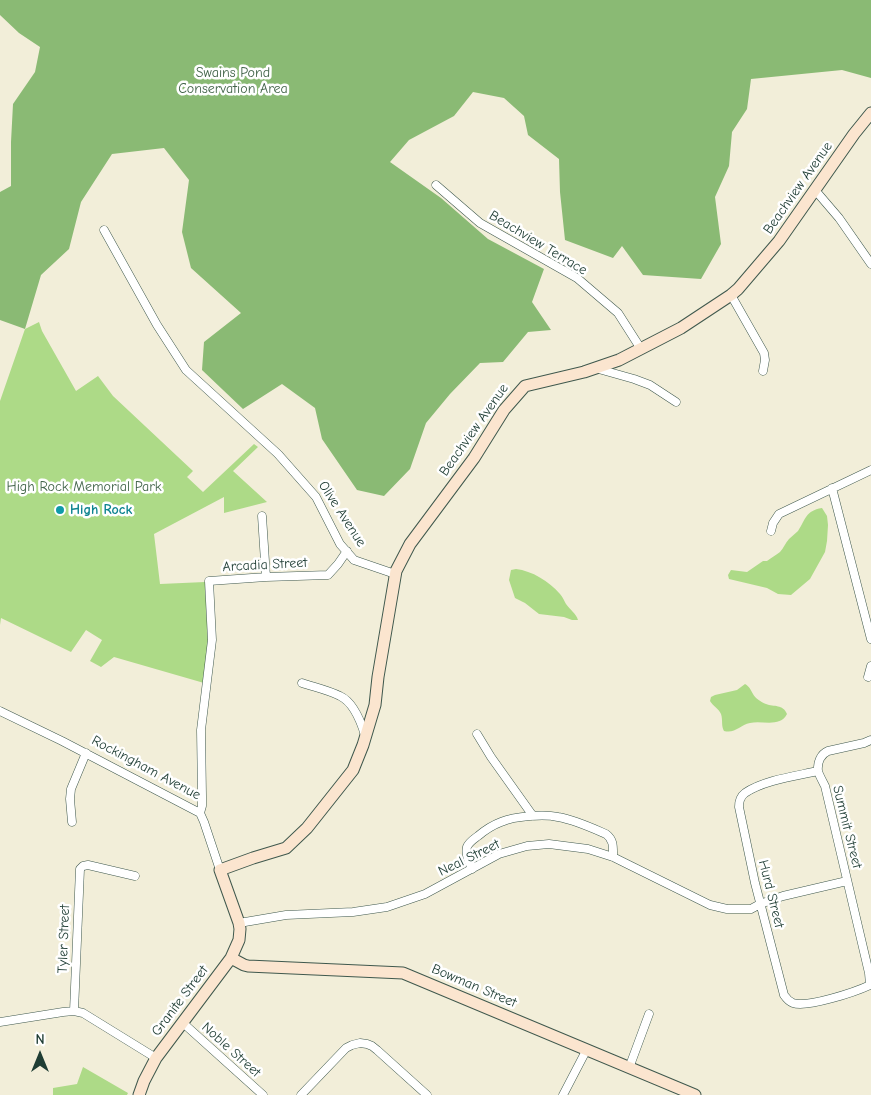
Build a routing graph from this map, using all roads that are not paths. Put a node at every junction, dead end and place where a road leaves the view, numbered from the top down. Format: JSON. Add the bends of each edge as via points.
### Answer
{"nodes":[{"id":1,"x":871,"y":113,"type":"edge"},
{"id":2,"x":436,"y":185,"type":"dead end"},
{"id":3,"x":815,"y":190,"type":"junction"},
{"id":4,"x":104,"y":230,"type":"dead end"},
{"id":5,"x":871,"y":264,"type":"edge"},
{"id":6,"x":731,"y":295,"type":"junction"},
{"id":7,"x":641,"y":349,"type":"junction"},
{"id":8,"x":595,"y":368,"type":"junction"},
{"id":9,"x":763,"y":371,"type":"dead end"},
{"id":10,"x":676,"y":402,"type":"dead end"},
{"id":11,"x":871,"y":470,"type":"edge"},
{"id":12,"x":832,"y":488,"type":"junction"},
{"id":13,"x":262,"y":516,"type":"dead end"},
{"id":14,"x":771,"y":531,"type":"dead end"},
{"id":15,"x":346,"y":551,"type":"junction"},
{"id":16,"x":395,"y":574,"type":"junction"},
{"id":17,"x":266,"y":577,"type":"junction"},
{"id":18,"x":871,"y":640,"type":"edge"},
{"id":19,"x":871,"y":666,"type":"edge"},
{"id":20,"x":868,"y":677,"type":"dead end"},
{"id":21,"x":302,"y":682,"type":"dead end"},
{"id":22,"x":0,"y":711,"type":"edge"},
{"id":23,"x":477,"y":734,"type":"dead end"},
{"id":24,"x":366,"y":737,"type":"junction"},
{"id":25,"x":871,"y":740,"type":"edge"},
{"id":26,"x":86,"y":754,"type":"junction"},
{"id":27,"x":818,"y":771,"type":"junction"},
{"id":28,"x":200,"y":813,"type":"junction"},
{"id":29,"x":533,"y":816,"type":"junction"},
{"id":30,"x":72,"y":822,"type":"dead end"},
{"id":31,"x":613,"y":857,"type":"junction"},
{"id":32,"x":472,"y":869,"type":"junction"},
{"id":33,"x":220,"y":870,"type":"junction"},
{"id":34,"x":135,"y":876,"type":"dead end"},
{"id":35,"x":847,"y":881,"type":"junction"},
{"id":36,"x":760,"y":904,"type":"junction"},
{"id":37,"x":239,"y":923,"type":"junction"},
{"id":38,"x":230,"y":958,"type":"junction"},
{"id":39,"x":787,"y":999,"type":"joint"},
{"id":40,"x":74,"y":1011,"type":"junction"},
{"id":41,"x":649,"y":1014,"type":"dead end"},
{"id":42,"x":0,"y":1022,"type":"edge"},
{"id":43,"x":183,"y":1023,"type":"junction"},
{"id":44,"x":587,"y":1049,"type":"junction"},
{"id":45,"x":156,"y":1058,"type":"junction"},
{"id":46,"x":629,"y":1068,"type":"junction"},
{"id":47,"x":676,"y":1091,"type":"edge"},
{"id":48,"x":139,"y":1095,"type":"edge"},
{"id":49,"x":263,"y":1095,"type":"edge"},
{"id":50,"x":301,"y":1095,"type":"edge"},
{"id":51,"x":427,"y":1095,"type":"edge"},
{"id":52,"x":563,"y":1095,"type":"edge"},
{"id":53,"x":695,"y":1095,"type":"edge"}],
"edges":[{"from":1,"to":3,"type":"street","name":"Beachview Avenue"},
{"from":2,"to":7,"type":"street","name":"Beachview Terrace","via":[[480,223],[577,278],[618,313]]},
{"from":3,"to":5,"type":"street"},
{"from":3,"to":6,"type":"street","name":"Beachview Avenue","via":[[779,242]]},
{"from":4,"to":15,"type":"street","name":"Olive Avenue","via":[[186,370],[278,454],[316,497]]},
{"from":6,"to":7,"type":"street","name":"Beachview Avenue","via":[[681,328]]},
{"from":6,"to":9,"type":"street","via":[[764,353]]},
{"from":7,"to":8,"type":"street","name":"Beachview Avenue"},
{"from":8,"to":10,"type":"street","via":[[650,385]]},
{"from":8,"to":16,"type":"street","name":"Beachview Avenue","via":[[525,386],[504,410],[474,458],[410,544]]},
{"from":11,"to":12,"type":"street"},
{"from":12,"to":14,"type":"street","via":[[779,514]]},
{"from":12,"to":18,"type":"street"},
{"from":13,"to":17,"type":"street"},
{"from":15,"to":16,"type":"street","name":"Olive Avenue","via":[[354,560]]},
{"from":15,"to":17,"type":"street","name":"Arcadia Street","via":[[328,575]]},
{"from":16,"to":24,"type":"street","via":[[375,706]]},
{"from":17,"to":28,"type":"street","name":"Arcadia Street","via":[[209,580],[212,640],[201,730]]},
{"from":19,"to":20,"type":"street"},
{"from":21,"to":24,"type":"street","via":[[342,696],[355,711]]},
{"from":22,"to":26,"type":"street","name":"Rockingham Avenue"},
{"from":23,"to":29,"type":"street"},
{"from":24,"to":33,"type":"street","via":[[353,770],[307,828],[286,848]]},
{"from":25,"to":27,"type":"street","name":"Summit Street","via":[[823,753]]},
{"from":26,"to":28,"type":"street","name":"Rockingham Avenue"},
{"from":26,"to":30,"type":"street","via":[[71,789]]},
{"from":27,"to":35,"type":"street","name":"Summit Street"},
{"from":27,"to":36,"type":"street","name":"Hurd Street","via":[[762,785],[744,794],[739,801]]},
{"from":28,"to":33,"type":"street","name":"Rockingham Avenue"},
{"from":29,"to":31,"type":"street","via":[[571,820],[606,834],[612,842]]},
{"from":29,"to":32,"type":"street","via":[[503,821],[472,840],[467,847],[467,855]]},
{"from":31,"to":32,"type":"street","name":"Neal Street","via":[[588,849],[549,844],[500,854]]},
{"from":31,"to":36,"type":"street","name":"Neal Street","via":[[710,905],[742,910]]},
{"from":32,"to":37,"type":"street","name":"Neal Street","via":[[425,894],[387,907],[286,915]]},
{"from":33,"to":37,"type":"street","name":"Rockingham Avenue"},
{"from":34,"to":40,"type":"street","name":"Tyler Street","via":[[88,865],[80,869]]},
{"from":35,"to":36,"type":"street","name":"Neal Street"},
{"from":35,"to":39,"type":"street","name":"Summit Street","via":[[870,985],[805,1003]]},
{"from":36,"to":39,"type":"street","name":"Hurd Street"},
{"from":37,"to":38,"type":"street","name":"Granite Street","via":[[240,933]]},
{"from":38,"to":43,"type":"street","name":"Granite Street"},
{"from":38,"to":44,"type":"street","name":"Bowman Street","via":[[248,966],[402,973]]},
{"from":40,"to":42,"type":"street"},
{"from":40,"to":45,"type":"street","via":[[83,1013]]},
{"from":41,"to":46,"type":"street"},
{"from":43,"to":45,"type":"street","name":"Granite Street"},
{"from":43,"to":49,"type":"street","name":"Noble Street"},
{"from":44,"to":46,"type":"street","name":"Bowman Street"},
{"from":44,"to":52,"type":"street"},
{"from":45,"to":48,"type":"street","name":"Granite Street"},
{"from":46,"to":47,"type":"street","name":"Bowman Street"},
{"from":47,"to":53,"type":"street","name":"Bowman Street"},
{"from":50,"to":51,"type":"street","via":[[346,1048],[360,1043],[377,1050]]}]}
